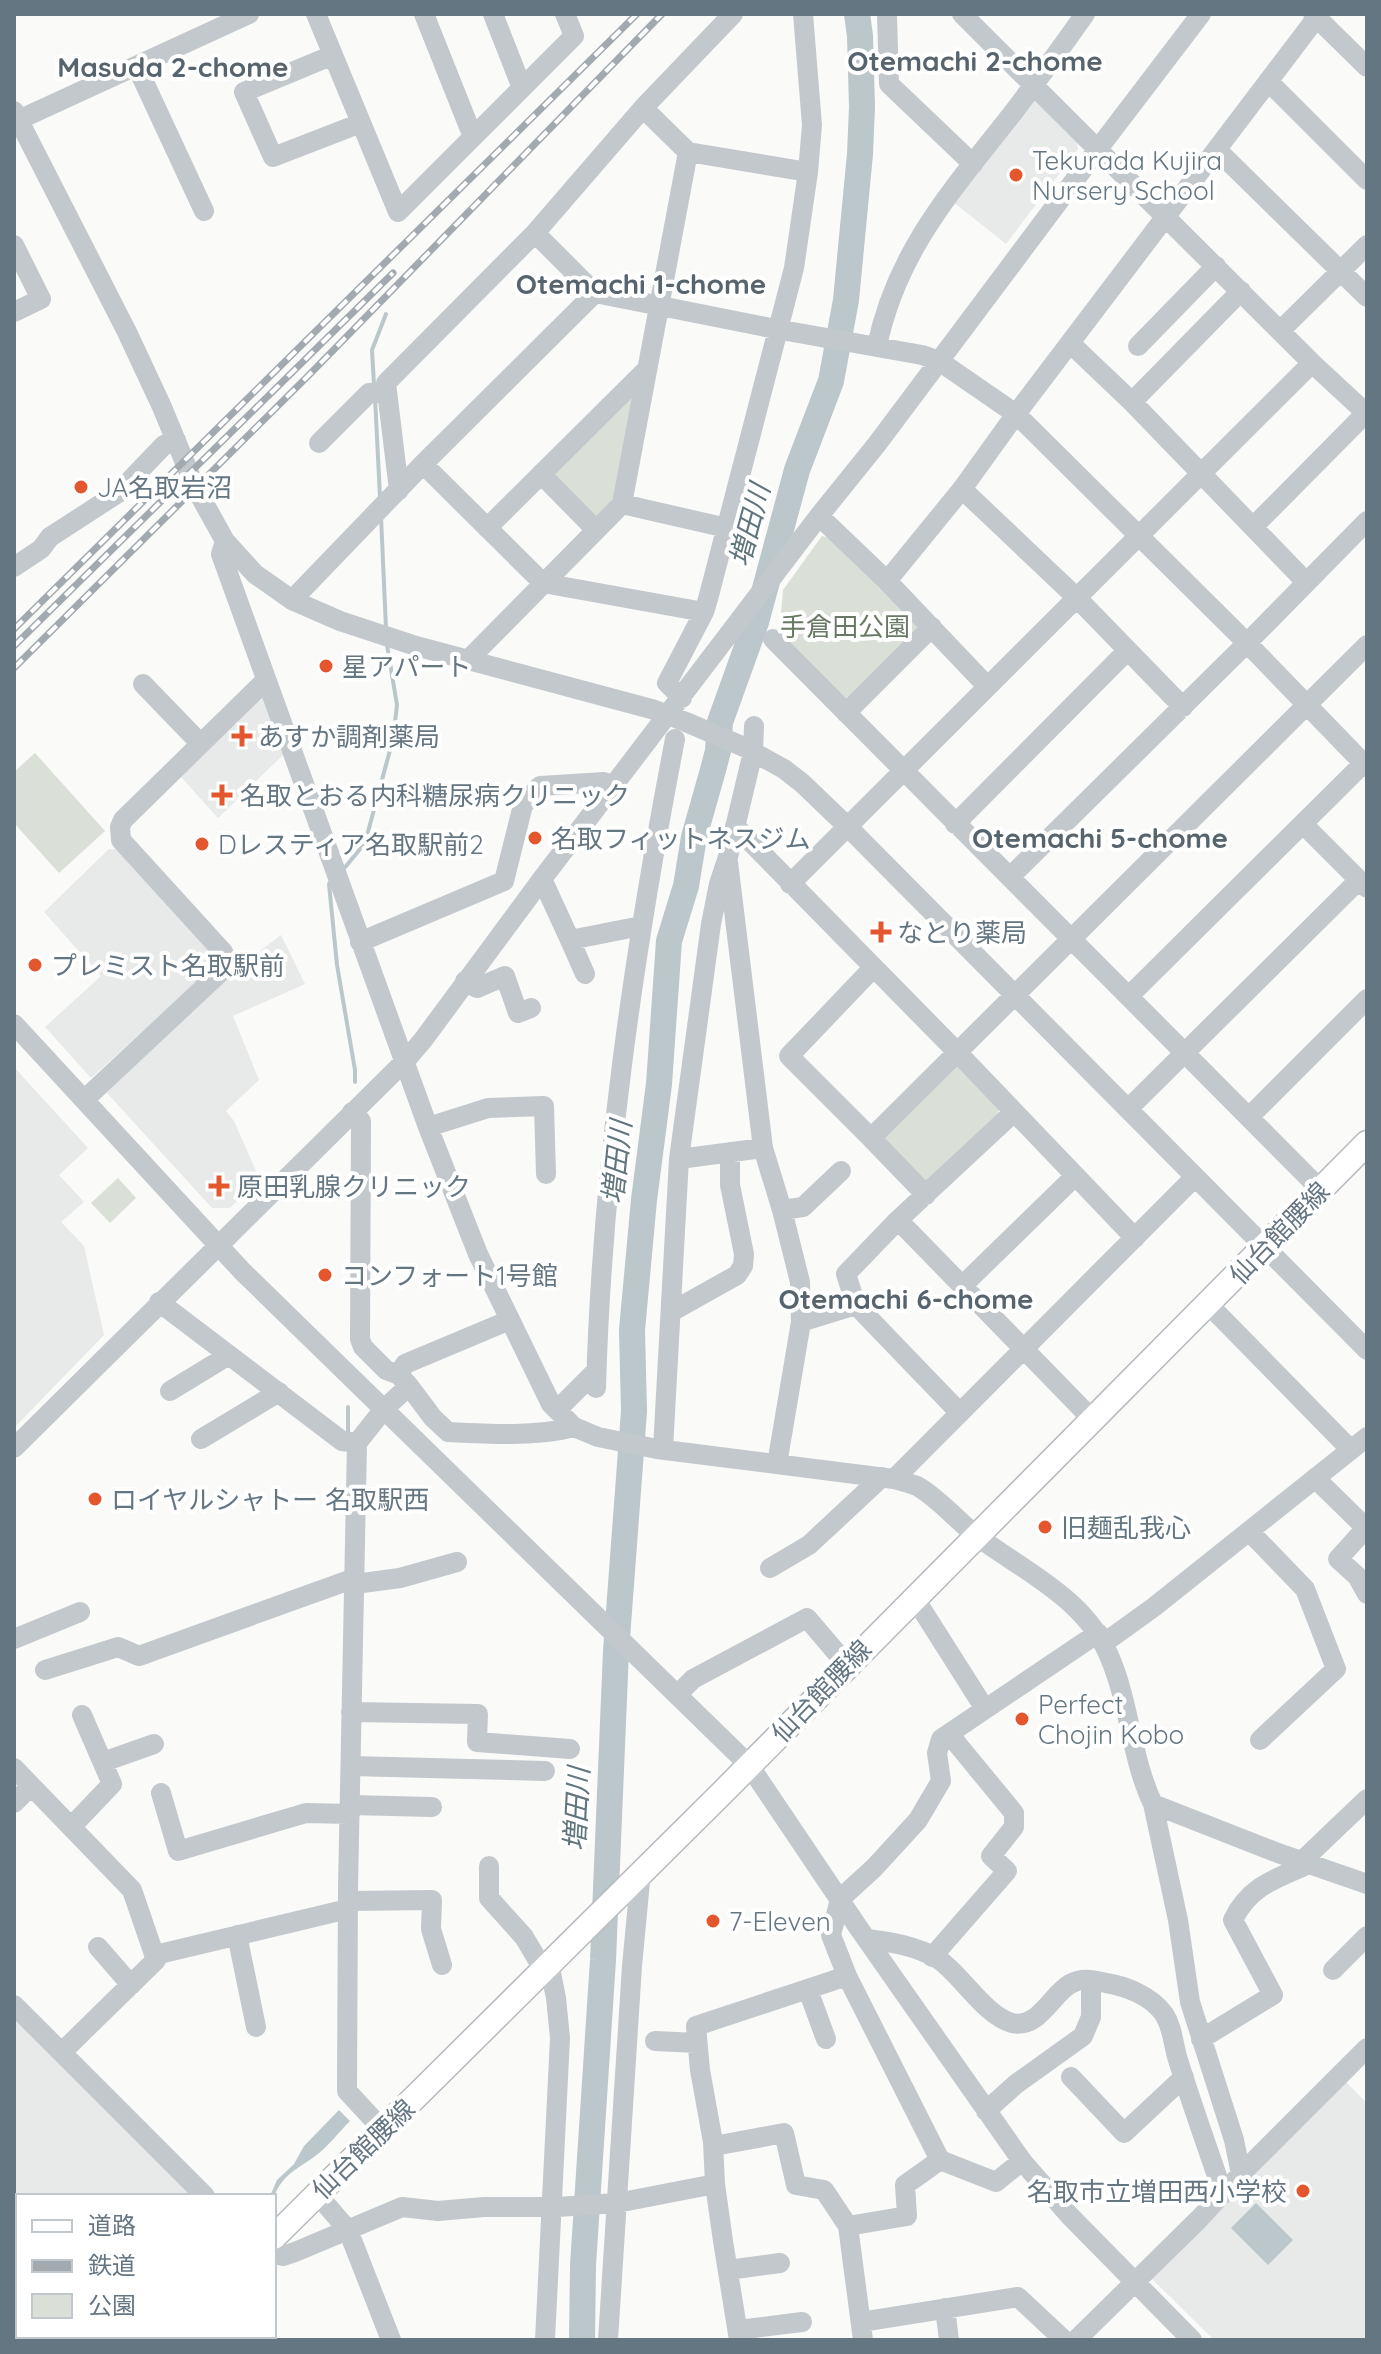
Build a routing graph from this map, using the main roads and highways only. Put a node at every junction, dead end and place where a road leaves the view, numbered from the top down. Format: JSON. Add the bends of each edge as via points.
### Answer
{"nodes":[{"id":1,"x":1367,"y":1143,"type":"edge"},
{"id":2,"x":276,"y":2235,"type":"edge"}],
"edges":[{"from":1,"to":2,"type":"main road","name":"仙台館腰線"}]}
